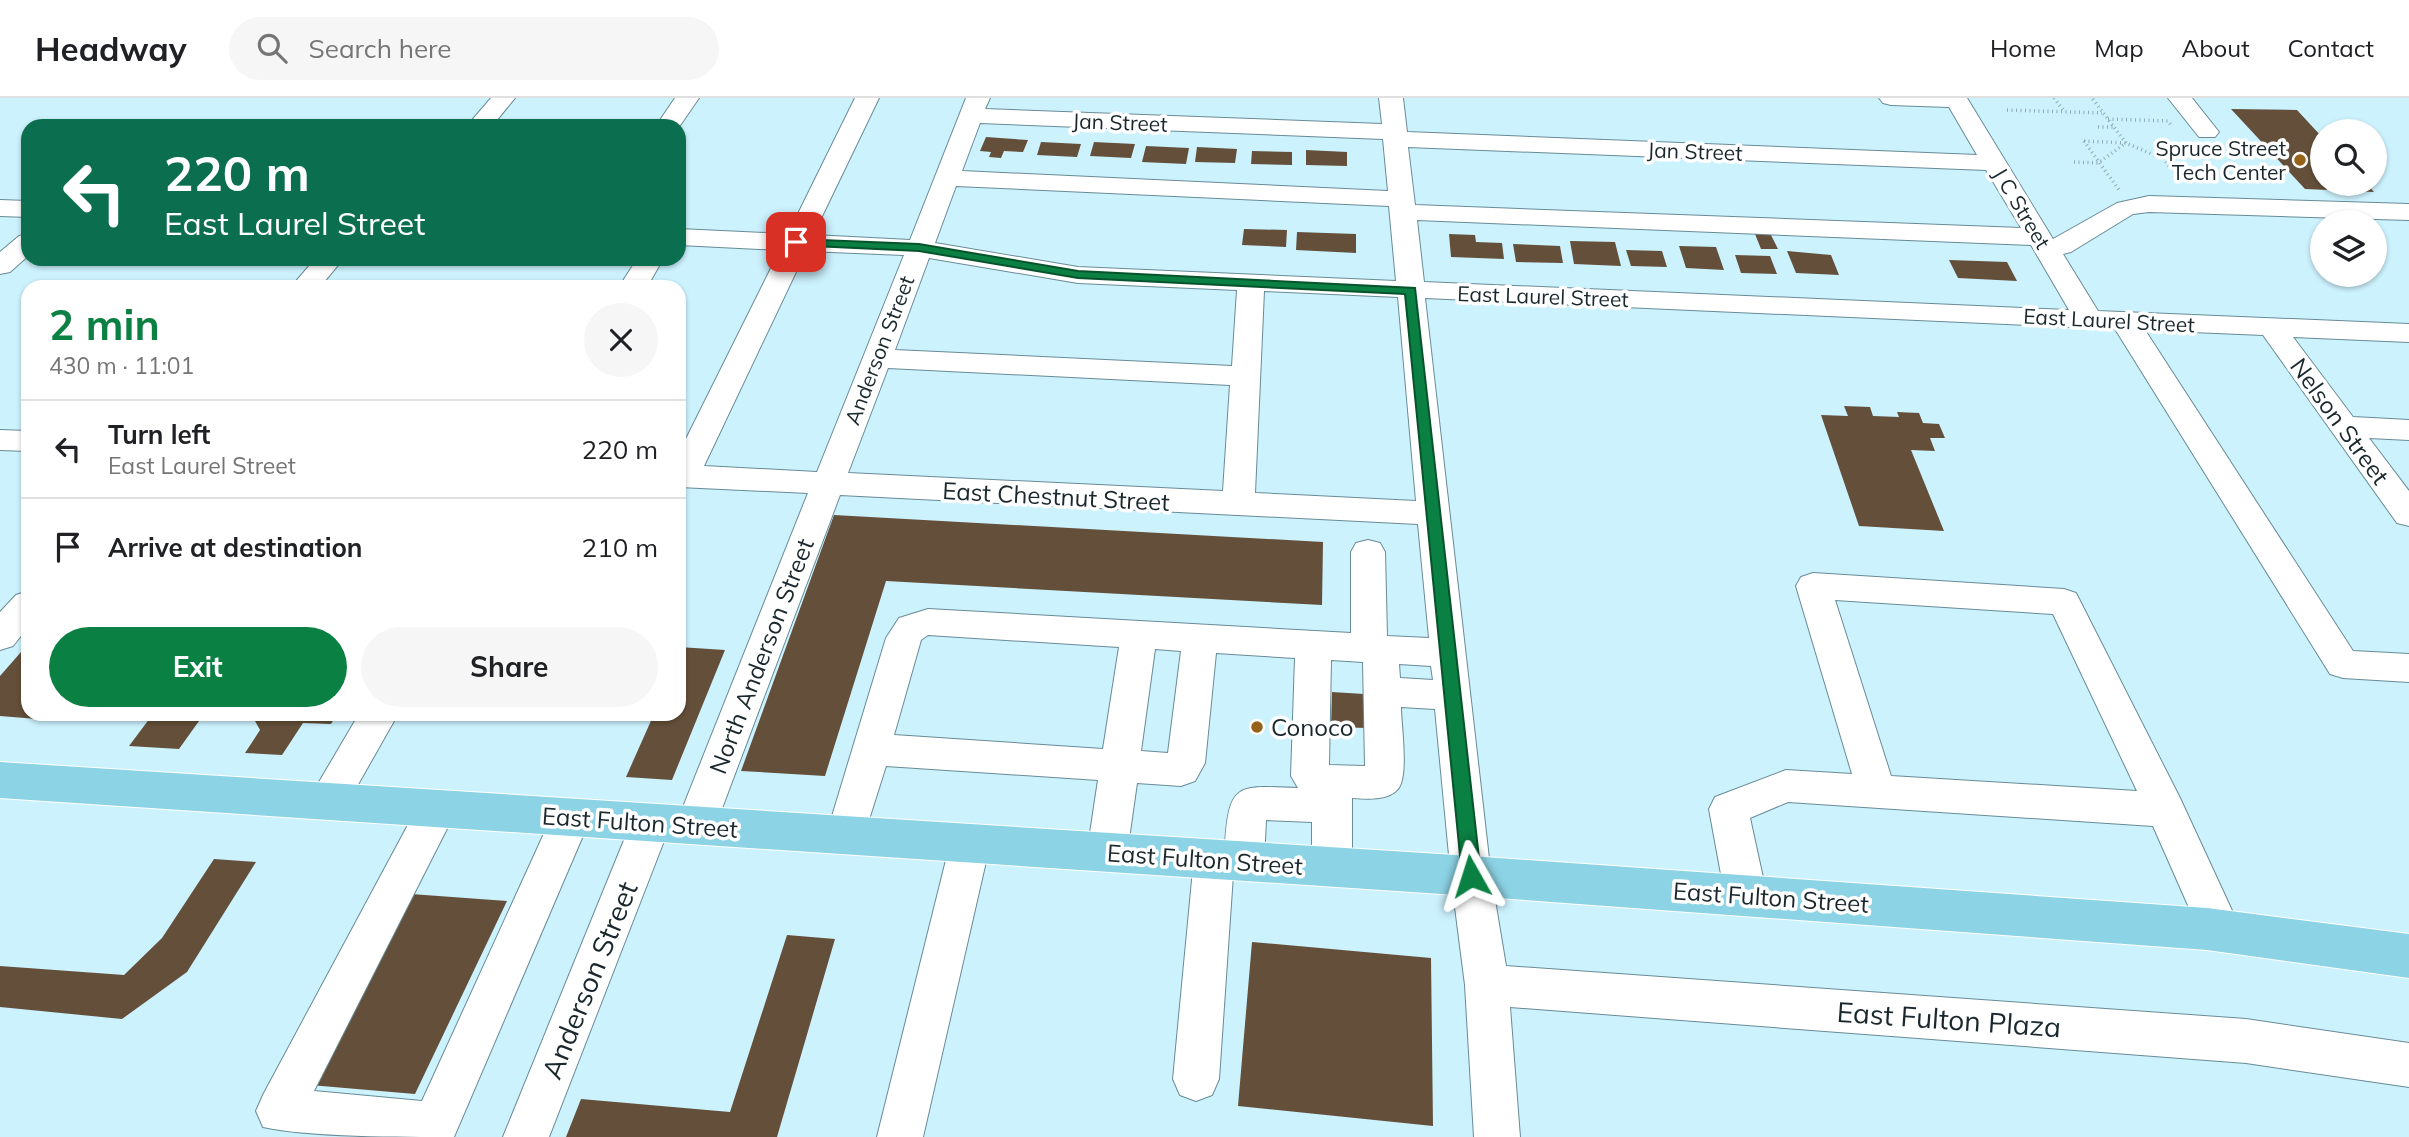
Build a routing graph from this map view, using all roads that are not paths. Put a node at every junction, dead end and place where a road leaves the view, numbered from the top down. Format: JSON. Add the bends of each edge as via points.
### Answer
{"nodes":[{"id":1,"x":503,"y":98,"type":"edge"},
{"id":2,"x":687,"y":98,"type":"edge"},
{"id":3,"x":867,"y":98,"type":"edge"},
{"id":4,"x":1391,"y":98,"type":"edge"},
{"id":5,"x":1891,"y":98,"type":"edge"},
{"id":6,"x":2180,"y":98,"type":"edge"},
{"id":7,"x":1956,"y":99,"type":"edge"},
{"id":8,"x":974,"y":107,"type":"edge"},
{"id":9,"x":485,"y":119,"type":"edge"},
{"id":10,"x":673,"y":119,"type":"edge"},
{"id":11,"x":2207,"y":132,"type":"dead end"},
{"id":12,"x":1395,"y":136,"type":"junction"},
{"id":13,"x":1994,"y":163,"type":"junction"},
{"id":14,"x":946,"y":178,"type":"junction"},
{"id":15,"x":1402,"y":205,"type":"junction"},
{"id":16,"x":0,"y":208,"type":"edge"},
{"id":17,"x":21,"y":209,"type":"edge"},
{"id":18,"x":2409,"y":212,"type":"edge"},
{"id":19,"x":686,"y":237,"type":"edge"},
{"id":20,"x":796,"y":242,"type":"junction"},
{"id":21,"x":2042,"y":242,"type":"junction"},
{"id":22,"x":21,"y":248,"type":"edge"},
{"id":23,"x":919,"y":248,"type":"junction"},
{"id":24,"x":0,"y":266,"type":"edge"},
{"id":25,"x":324,"y":266,"type":"edge"},
{"id":26,"x":311,"y":280,"type":"edge"},
{"id":27,"x":1251,"y":283,"type":"junction"},
{"id":28,"x":1411,"y":290,"type":"junction"},
{"id":29,"x":2089,"y":319,"type":"junction"},
{"id":30,"x":2124,"y":320,"type":"junction"},
{"id":31,"x":2271,"y":327,"type":"junction"},
{"id":32,"x":2409,"y":333,"type":"edge"},
{"id":33,"x":876,"y":358,"type":"junction"},
{"id":34,"x":1245,"y":376,"type":"junction"},
{"id":35,"x":2344,"y":427,"type":"junction"},
{"id":36,"x":2409,"y":430,"type":"edge"},
{"id":37,"x":0,"y":440,"type":"edge"},
{"id":38,"x":21,"y":442,"type":"edge"},
{"id":39,"x":686,"y":467,"type":"edge"},
{"id":40,"x":686,"y":477,"type":"edge"},
{"id":41,"x":827,"y":485,"type":"junction"},
{"id":42,"x":1238,"y":505,"type":"junction"},
{"id":43,"x":1434,"y":513,"type":"junction"},
{"id":44,"x":2409,"y":516,"type":"edge"},
{"id":45,"x":1368,"y":552,"type":"dead end"},
{"id":46,"x":0,"y":597,"type":"edge"},
{"id":47,"x":21,"y":600,"type":"edge"},
{"id":48,"x":21,"y":610,"type":"edge"},
{"id":49,"x":1139,"y":635,"type":"junction"},
{"id":50,"x":0,"y":636,"type":"edge"},
{"id":51,"x":1199,"y":638,"type":"junction"},
{"id":52,"x":1313,"y":645,"type":"junction"},
{"id":53,"x":1375,"y":649,"type":"junction"},
{"id":54,"x":1448,"y":653,"type":"junction"},
{"id":55,"x":2409,"y":668,"type":"edge"},
{"id":56,"x":1381,"y":692,"type":"junction"},
{"id":57,"x":1452,"y":695,"type":"junction"},
{"id":58,"x":375,"y":721,"type":"edge"},
{"id":59,"x":872,"y":749,"type":"junction"},
{"id":60,"x":1120,"y":766,"type":"junction"},
{"id":61,"x":0,"y":780,"type":"edge"},
{"id":62,"x":1877,"y":792,"type":"junction"},
{"id":63,"x":1332,"y":794,"type":"junction"},
{"id":64,"x":328,"y":799,"type":"junction"},
{"id":65,"x":438,"y":807,"type":"junction"},
{"id":66,"x":2166,"y":810,"type":"junction"},
{"id":67,"x":571,"y":817,"type":"junction"},
{"id":68,"x":651,"y":823,"type":"junction"},
{"id":69,"x":695,"y":827,"type":"junction"},
{"id":70,"x":846,"y":836,"type":"junction"},
{"id":71,"x":970,"y":844,"type":"junction"},
{"id":72,"x":1107,"y":853,"type":"junction"},
{"id":73,"x":1229,"y":860,"type":"junction"},
{"id":74,"x":1332,"y":867,"type":"junction"},
{"id":75,"x":1471,"y":876,"type":"junction"},
{"id":76,"x":1746,"y":896,"type":"junction"},
{"id":77,"x":2220,"y":930,"type":"junction"},
{"id":78,"x":2409,"y":956,"type":"edge"},
{"id":79,"x":1487,"y":985,"type":"junction"},
{"id":80,"x":2409,"y":1065,"type":"edge"},
{"id":81,"x":1196,"y":1079,"type":"dead end"},
{"id":82,"x":526,"y":1137,"type":"edge"},
{"id":83,"x":900,"y":1137,"type":"edge"},
{"id":84,"x":1497,"y":1137,"type":"edge"}],
"edges":[{"from":1,"to":9,"type":"street"},
{"from":2,"to":10,"type":"street"},
{"from":3,"to":20,"type":"street"},
{"from":4,"to":12,"type":"street"},
{"from":5,"to":7,"type":"street"},
{"from":6,"to":11,"type":"street"},
{"from":7,"to":13,"type":"street","name":"J C Street"},
{"from":8,"to":12,"type":"street","name":"Jan Street"},
{"from":8,"to":14,"type":"street","name":"Anderson Street"},
{"from":12,"to":13,"type":"street","name":"Jan Street"},
{"from":12,"to":15,"type":"street"},
{"from":13,"to":21,"type":"street","name":"J C Street"},
{"from":14,"to":15,"type":"street"},
{"from":14,"to":23,"type":"street","name":"Anderson Street"},
{"from":15,"to":21,"type":"street"},
{"from":15,"to":28,"type":"street"},
{"from":16,"to":17,"type":"street"},
{"from":18,"to":21,"type":"street","via":[[2150,204],[2126,208],[2062,246]]},
{"from":19,"to":20,"type":"street","name":"East Laurel Street"},
{"from":20,"to":23,"type":"street","name":"East Laurel Street"},
{"from":20,"to":39,"type":"street"},
{"from":21,"to":29,"type":"street","name":"J C Street"},
{"from":22,"to":24,"type":"street"},
{"from":23,"to":27,"type":"street","name":"East Laurel Street","via":[[1078,275]]},
{"from":23,"to":33,"type":"street","name":"Anderson Street"},
{"from":25,"to":26,"type":"street"},
{"from":27,"to":28,"type":"street","name":"East Laurel Street"},
{"from":27,"to":34,"type":"street"},
{"from":28,"to":29,"type":"street","name":"East Laurel Street"},
{"from":28,"to":43,"type":"street"},
{"from":29,"to":30,"type":"street","name":"East Laurel Street"},
{"from":30,"to":31,"type":"street","name":"East Laurel Street"},
{"from":30,"to":55,"type":"street","via":[[2343,664]]},
{"from":31,"to":32,"type":"street","name":"East Laurel Street"},
{"from":31,"to":35,"type":"street","name":"Nelson Street"},
{"from":33,"to":34,"type":"street"},
{"from":33,"to":41,"type":"street","name":"Anderson Street"},
{"from":34,"to":42,"type":"street"},
{"from":35,"to":36,"type":"street"},
{"from":35,"to":44,"type":"street","name":"Nelson Street"},
{"from":37,"to":38,"type":"street"},
{"from":40,"to":41,"type":"street","name":"East Chestnut Street"},
{"from":41,"to":42,"type":"street","name":"East Chestnut Street"},
{"from":41,"to":69,"type":"street","name":"North Anderson Street"},
{"from":42,"to":43,"type":"street","name":"East Chestnut Street"},
{"from":43,"to":54,"type":"street"},
{"from":45,"to":53,"type":"street"},
{"from":46,"to":47,"type":"street"},
{"from":48,"to":50,"type":"street"},
{"from":49,"to":51,"type":"street"},
{"from":49,"to":59,"type":"street","via":[[928,622],[911,627]]},
{"from":49,"to":60,"type":"street"},
{"from":51,"to":52,"type":"street"},
{"from":51,"to":60,"type":"street","via":[[1185,767]]},
{"from":52,"to":53,"type":"street"},
{"from":52,"to":63,"type":"street","via":[[1310,776]]},
{"from":53,"to":54,"type":"street"},
{"from":53,"to":56,"type":"street"},
{"from":54,"to":57,"type":"street"},
{"from":56,"to":57,"type":"street"},
{"from":56,"to":63,"type":"street","via":[[1384,779]]},
{"from":57,"to":75,"type":"street"},
{"from":58,"to":64,"type":"street"},
{"from":59,"to":60,"type":"street"},
{"from":59,"to":70,"type":"street"},
{"from":60,"to":72,"type":"street"},
{"from":61,"to":64,"type":"main road","name":"East Fulton Street"},
{"from":62,"to":66,"type":"street"},
{"from":62,"to":66,"type":"street","via":[[1813,586],[2064,602]]},
{"from":62,"to":76,"type":"street","via":[[1786,786],[1729,809]]},
{"from":63,"to":73,"type":"street","via":[[1252,803]]},
{"from":63,"to":74,"type":"street"},
{"from":64,"to":65,"type":"main road","name":"East Fulton Street"},
{"from":65,"to":67,"type":"main road","name":"East Fulton Street"},
{"from":65,"to":67,"type":"street","via":[[279,1111],[435,1126]]},
{"from":66,"to":77,"type":"street"},
{"from":67,"to":68,"type":"main road","name":"East Fulton Street"},
{"from":68,"to":69,"type":"main road","name":"East Fulton Street"},
{"from":68,"to":82,"type":"street","name":"Anderson Street"},
{"from":69,"to":70,"type":"main road","name":"East Fulton Street"},
{"from":70,"to":71,"type":"main road","name":"East Fulton Street"},
{"from":71,"to":72,"type":"main road","name":"East Fulton Street"},
{"from":71,"to":83,"type":"street"},
{"from":72,"to":73,"type":"main road","name":"East Fulton Street"},
{"from":73,"to":74,"type":"main road","name":"East Fulton Street"},
{"from":73,"to":81,"type":"street"},
{"from":74,"to":75,"type":"main road","name":"East Fulton Street"},
{"from":75,"to":76,"type":"main road","name":"East Fulton Street"},
{"from":75,"to":79,"type":"street"},
{"from":76,"to":77,"type":"main road","name":"East Fulton Street"},
{"from":77,"to":78,"type":"main road","name":"East Fulton Street"},
{"from":79,"to":80,"type":"street","name":"East Fulton Plaza","via":[[2246,1041]]},
{"from":79,"to":84,"type":"street"}]}
